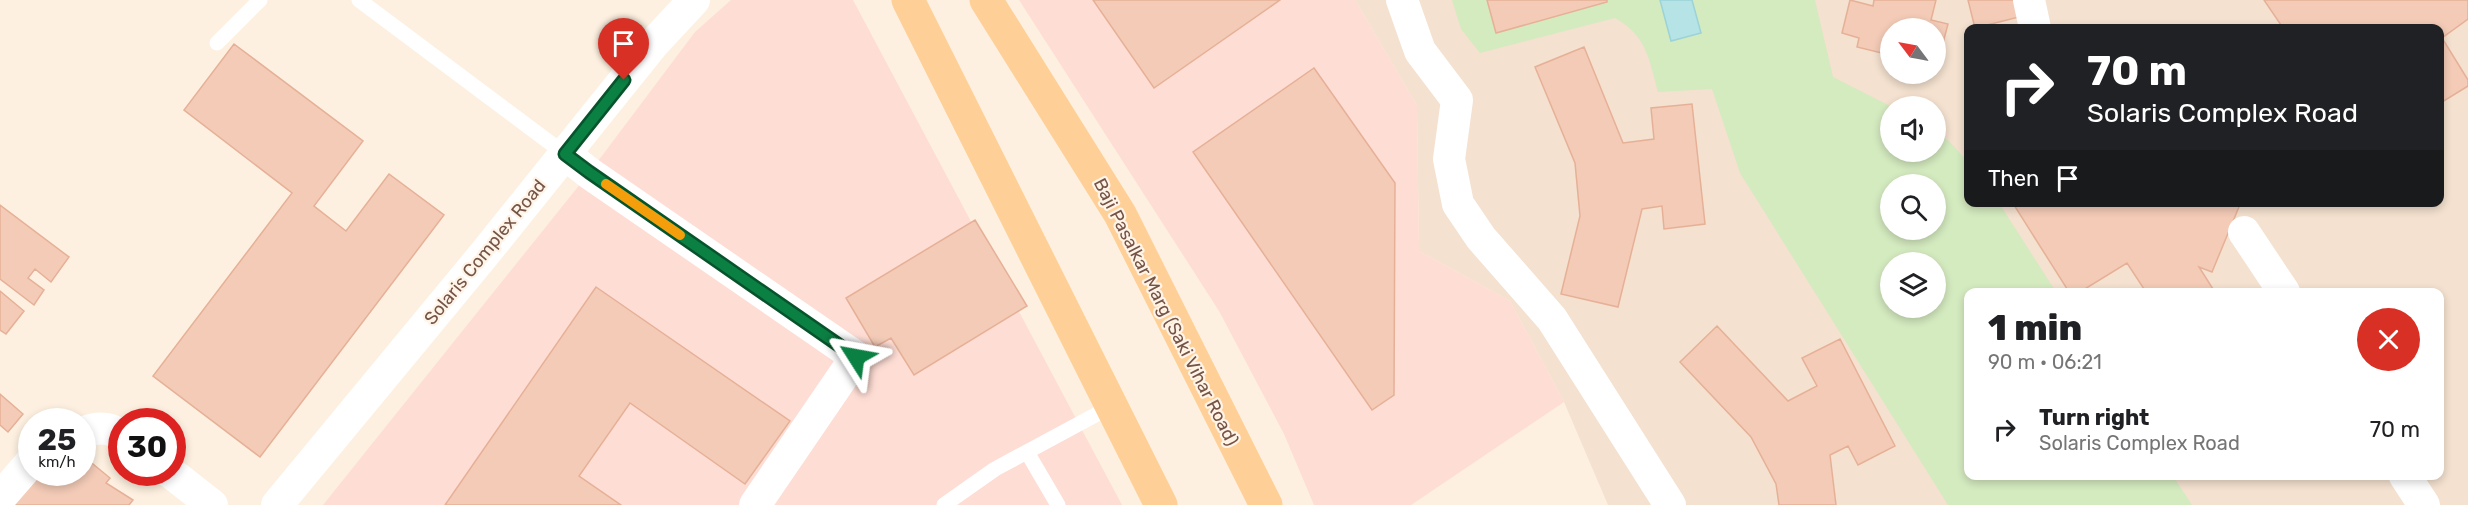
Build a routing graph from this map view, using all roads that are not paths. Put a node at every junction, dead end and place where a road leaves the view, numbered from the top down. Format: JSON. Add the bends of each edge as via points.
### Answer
{"nodes":[{"id":1,"x":260,"y":0,"type":"edge"},
{"id":2,"x":358,"y":0,"type":"edge"},
{"id":3,"x":694,"y":0,"type":"edge"},
{"id":4,"x":908,"y":0,"type":"edge"},
{"id":5,"x":986,"y":0,"type":"edge"},
{"id":6,"x":1402,"y":0,"type":"edge"},
{"id":7,"x":2029,"y":0,"type":"edge"},
{"id":8,"x":2034,"y":24,"type":"edge"},
{"id":9,"x":217,"y":43,"type":"dead end"},
{"id":10,"x":565,"y":154,"type":"junction"},
{"id":11,"x":2244,"y":232,"type":"dead end"},
{"id":12,"x":2281,"y":288,"type":"edge"},
{"id":13,"x":1112,"y":406,"type":"junction"},
{"id":14,"x":1027,"y":452,"type":"junction"},
{"id":15,"x":18,"y":477,"type":"edge"},
{"id":16,"x":2408,"y":480,"type":"edge"},
{"id":17,"x":186,"y":485,"type":"edge"},
{"id":18,"x":0,"y":498,"type":"edge"},
{"id":19,"x":212,"y":505,"type":"edge"},
{"id":20,"x":277,"y":505,"type":"edge"},
{"id":21,"x":755,"y":505,"type":"edge"},
{"id":22,"x":944,"y":505,"type":"edge"},
{"id":23,"x":1058,"y":505,"type":"edge"},
{"id":24,"x":1161,"y":505,"type":"edge"},
{"id":25,"x":1266,"y":505,"type":"edge"},
{"id":26,"x":1670,"y":505,"type":"edge"},
{"id":27,"x":2424,"y":505,"type":"edge"}],
"edges":[{"from":1,"to":9,"type":"lane"},
{"from":2,"to":10,"type":"lane"},
{"from":3,"to":10,"type":"street","name":"Solaris Complex Road"},
{"from":4,"to":13,"type":"main road"},
{"from":5,"to":25,"type":"main road","name":"Baji Pasalkar Marg (Saki Vihar Road)","via":[[1120,214]]},
{"from":6,"to":26,"type":"street","via":[[1420,51],[1457,100],[1449,159],[1458,204],[1481,238],[1552,319]]},
{"from":7,"to":8,"type":"street"},
{"from":10,"to":20,"type":"street","name":"Solaris Complex Road"},
{"from":10,"to":21,"type":"street","via":[[856,357]]},
{"from":11,"to":12,"type":"street"},
{"from":13,"to":14,"type":"lane"},
{"from":13,"to":24,"type":"main road"},
{"from":14,"to":22,"type":"lane"},
{"from":14,"to":23,"type":"lane"},
{"from":15,"to":18,"type":"street"},
{"from":16,"to":27,"type":"street"},
{"from":17,"to":19,"type":"street"}]}
